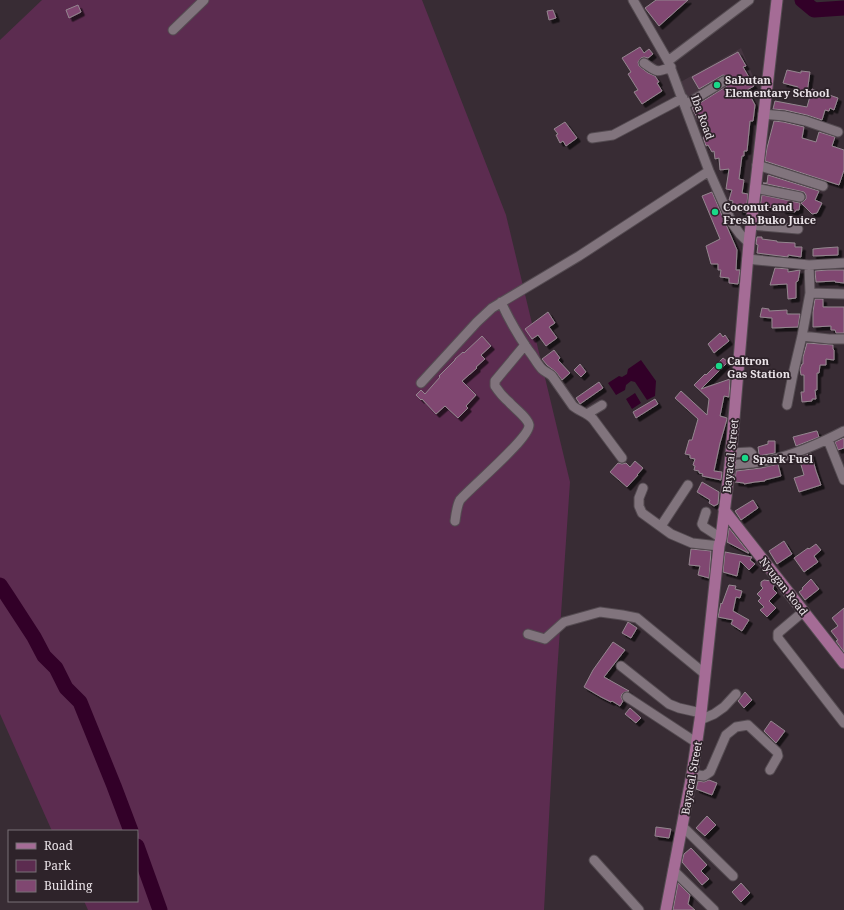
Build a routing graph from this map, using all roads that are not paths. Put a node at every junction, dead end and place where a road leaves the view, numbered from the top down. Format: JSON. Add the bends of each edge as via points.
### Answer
{"nodes":[{"id":1,"x":204,"y":0,"type":"edge"},
{"id":2,"x":633,"y":0,"type":"edge"},
{"id":3,"x":750,"y":0,"type":"edge"},
{"id":4,"x":777,"y":0,"type":"edge"},
{"id":5,"x":173,"y":30,"type":"dead end"},
{"id":6,"x":644,"y":63,"type":"dead end"},
{"id":7,"x":670,"y":64,"type":"junction"},
{"id":8,"x":724,"y":81,"type":"dead end"},
{"id":9,"x":684,"y":101,"type":"junction"},
{"id":10,"x":763,"y":114,"type":"junction"},
{"id":11,"x":838,"y":132,"type":"dead end"},
{"id":12,"x":592,"y":138,"type":"dead end"},
{"id":13,"x":757,"y":165,"type":"junction"},
{"id":14,"x":709,"y":171,"type":"junction"},
{"id":15,"x":824,"y":186,"type":"dead end"},
{"id":16,"x":755,"y":188,"type":"junction"},
{"id":17,"x":800,"y":197,"type":"dead end"},
{"id":18,"x":751,"y":225,"type":"junction"},
{"id":19,"x":798,"y":229,"type":"dead end"},
{"id":20,"x":749,"y":243,"type":"junction"},
{"id":21,"x":747,"y":258,"type":"junction"},
{"id":22,"x":844,"y":263,"type":"edge"},
{"id":23,"x":809,"y":265,"type":"junction"},
{"id":24,"x":810,"y":293,"type":"junction"},
{"id":25,"x":844,"y":294,"type":"edge"},
{"id":26,"x":502,"y":302,"type":"junction"},
{"id":27,"x":802,"y":336,"type":"junction"},
{"id":28,"x":844,"y":339,"type":"edge"},
{"id":29,"x":525,"y":345,"type":"junction"},
{"id":30,"x":421,"y":383,"type":"dead end"},
{"id":31,"x":602,"y":405,"type":"dead end"},
{"id":32,"x":787,"y":405,"type":"dead end"},
{"id":33,"x":587,"y":414,"type":"junction"},
{"id":34,"x":844,"y":432,"type":"edge"},
{"id":35,"x":828,"y":440,"type":"junction"},
{"id":36,"x":731,"y":453,"type":"junction"},
{"id":37,"x":622,"y":458,"type":"dead end"},
{"id":38,"x":753,"y":463,"type":"junction"},
{"id":39,"x":730,"y":465,"type":"junction"},
{"id":40,"x":844,"y":480,"type":"edge"},
{"id":41,"x":688,"y":485,"type":"dead end"},
{"id":42,"x":643,"y":488,"type":"dead end"},
{"id":43,"x":724,"y":510,"type":"junction"},
{"id":44,"x":706,"y":512,"type":"dead end"},
{"id":45,"x":455,"y":521,"type":"dead end"},
{"id":46,"x":661,"y":526,"type":"junction"},
{"id":47,"x":720,"y":542,"type":"junction"},
{"id":48,"x":804,"y":611,"type":"junction"},
{"id":49,"x":528,"y":634,"type":"dead end"},
{"id":50,"x":843,"y":661,"type":"edge"},
{"id":51,"x":620,"y":666,"type":"dead end"},
{"id":52,"x":705,"y":674,"type":"junction"},
{"id":53,"x":736,"y":694,"type":"dead end"},
{"id":54,"x":627,"y":697,"type":"dead end"},
{"id":55,"x":701,"y":717,"type":"junction"},
{"id":56,"x":844,"y":723,"type":"edge"},
{"id":57,"x":697,"y":743,"type":"junction"},
{"id":58,"x":770,"y":770,"type":"dead end"},
{"id":59,"x":692,"y":774,"type":"junction"},
{"id":60,"x":682,"y":826,"type":"junction"},
{"id":61,"x":594,"y":860,"type":"dead end"},
{"id":62,"x":674,"y":870,"type":"junction"},
{"id":63,"x":733,"y":876,"type":"dead end"},
{"id":64,"x":639,"y":910,"type":"edge"},
{"id":65,"x":666,"y":910,"type":"edge"},
{"id":66,"x":714,"y":910,"type":"edge"}],
"edges":[{"from":1,"to":5,"type":"street"},
{"from":2,"to":7,"type":"street","name":"Iba Road"},
{"from":3,"to":7,"type":"street"},
{"from":4,"to":10,"type":"main road","name":"Bayacal Street"},
{"from":6,"to":7,"type":"street","via":[[660,72]]},
{"from":7,"to":9,"type":"street","name":"Iba Road"},
{"from":8,"to":9,"type":"street"},
{"from":9,"to":12,"type":"street","via":[[613,135]]},
{"from":9,"to":14,"type":"street","name":"Iba Road"},
{"from":10,"to":11,"type":"street","via":[[806,121]]},
{"from":10,"to":13,"type":"main road","name":"Bayacal Street"},
{"from":13,"to":15,"type":"street"},
{"from":13,"to":16,"type":"main road","name":"Bayacal Street"},
{"from":14,"to":20,"type":"street","name":"Iba Road","via":[[732,223]]},
{"from":14,"to":26,"type":"street","via":[[579,256]]},
{"from":16,"to":17,"type":"street"},
{"from":16,"to":18,"type":"main road","name":"Bayacal Street"},
{"from":18,"to":19,"type":"street"},
{"from":18,"to":20,"type":"main road","name":"Bayacal Street"},
{"from":20,"to":21,"type":"main road","name":"Bayacal Street"},
{"from":21,"to":23,"type":"street"},
{"from":21,"to":36,"type":"main road","name":"Bayacal Street"},
{"from":22,"to":23,"type":"street"},
{"from":23,"to":24,"type":"street"},
{"from":24,"to":25,"type":"street"},
{"from":24,"to":27,"type":"street"},
{"from":26,"to":29,"type":"street","via":[[510,322]]},
{"from":26,"to":30,"type":"street","via":[[477,322]]},
{"from":27,"to":28,"type":"street"},
{"from":27,"to":32,"type":"street"},
{"from":29,"to":33,"type":"street","via":[[542,369],[549,372],[557,381],[573,406]]},
{"from":29,"to":45,"type":"street","via":[[494,381],[494,386],[527,420],[528,430],[459,501]]},
{"from":31,"to":33,"type":"street"},
{"from":33,"to":37,"type":"street"},
{"from":34,"to":35,"type":"street"},
{"from":35,"to":38,"type":"street","via":[[771,460]]},
{"from":35,"to":40,"type":"street"},
{"from":36,"to":38,"type":"street","via":[[750,452]]},
{"from":36,"to":39,"type":"main road","name":"Bayacal Street"},
{"from":38,"to":39,"type":"street"},
{"from":39,"to":43,"type":"main road","name":"Bayacal Street"},
{"from":41,"to":46,"type":"street"},
{"from":42,"to":46,"type":"street","via":[[639,498],[642,513]]},
{"from":43,"to":47,"type":"main road","name":"Bayacal Street"},
{"from":43,"to":48,"type":"main road","name":"Nyugan Road"},
{"from":44,"to":47,"type":"street","via":[[702,524]]},
{"from":46,"to":47,"type":"street","via":[[692,543]]},
{"from":47,"to":52,"type":"main road","name":"Bayacal Street"},
{"from":48,"to":50,"type":"main road","name":"Nyugan Road"},
{"from":48,"to":56,"type":"street","via":[[778,633],[778,638]]},
{"from":49,"to":52,"type":"street","via":[[544,639],[564,622],[600,612],[637,618]]},
{"from":51,"to":55,"type":"street","via":[[669,704]]},
{"from":52,"to":55,"type":"main road","name":"Bayacal Street"},
{"from":53,"to":55,"type":"street","via":[[714,714]]},
{"from":54,"to":57,"type":"street"},
{"from":55,"to":57,"type":"main road","name":"Bayacal Street"},
{"from":57,"to":59,"type":"main road","name":"Bayacal Street"},
{"from":58,"to":59,"type":"street","via":[[778,756],[777,752],[748,725],[736,727],[726,735],[710,772],[704,776]]},
{"from":59,"to":60,"type":"main road","name":"Bayacal Street"},
{"from":60,"to":62,"type":"main road","name":"Bayacal Street"},
{"from":60,"to":63,"type":"street"},
{"from":61,"to":64,"type":"street"},
{"from":62,"to":65,"type":"main road","name":"Bayacal Street"},
{"from":62,"to":66,"type":"street"}]}
